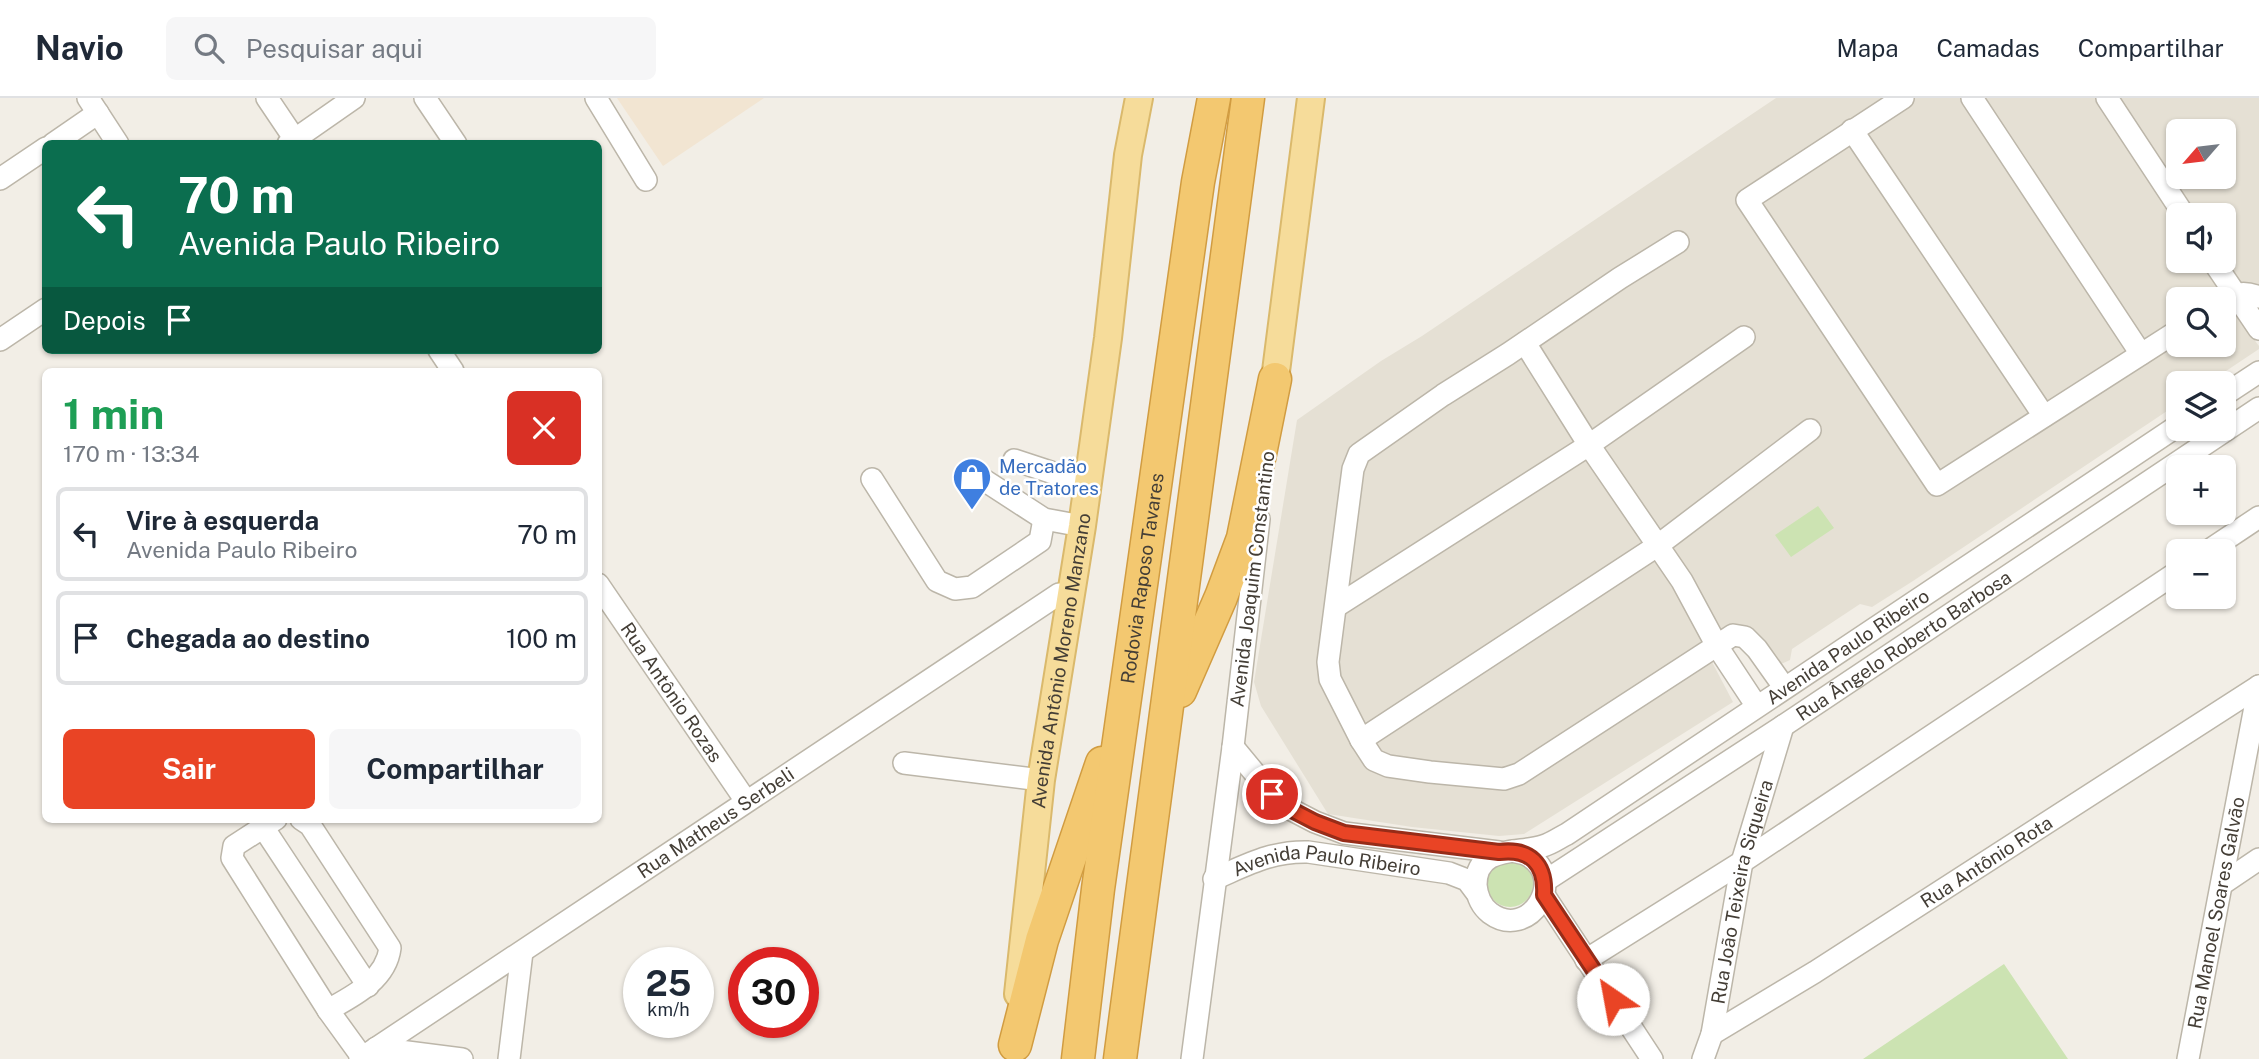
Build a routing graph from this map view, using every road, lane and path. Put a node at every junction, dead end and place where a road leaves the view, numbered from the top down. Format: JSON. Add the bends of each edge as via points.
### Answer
{"nodes":[{"id":1,"x":267,"y":98,"type":"edge"},
{"id":2,"x":354,"y":98,"type":"edge"},
{"id":3,"x":425,"y":98,"type":"edge"},
{"id":4,"x":596,"y":98,"type":"edge"},
{"id":5,"x":1139,"y":98,"type":"edge"},
{"id":6,"x":1214,"y":98,"type":"edge"},
{"id":7,"x":1248,"y":98,"type":"edge"},
{"id":8,"x":1311,"y":98,"type":"edge"},
{"id":9,"x":1903,"y":98,"type":"edge"},
{"id":10,"x":1972,"y":98,"type":"edge"},
{"id":11,"x":2107,"y":98,"type":"edge"},
{"id":12,"x":93,"y":106,"type":"edge"},
{"id":13,"x":1853,"y":130,"type":"junction"},
{"id":14,"x":57,"y":140,"type":"edge"},
{"id":15,"x":115,"y":140,"type":"edge"},
{"id":16,"x":293,"y":140,"type":"edge"},
{"id":17,"x":297,"y":140,"type":"edge"},
{"id":18,"x":453,"y":140,"type":"edge"},
{"id":19,"x":42,"y":151,"type":"edge"},
{"id":20,"x":0,"y":179,"type":"edge"},
{"id":21,"x":646,"y":180,"type":"dead end"},
{"id":22,"x":2175,"y":203,"type":"edge"},
{"id":23,"x":1678,"y":242,"type":"dead end"},
{"id":24,"x":2236,"y":296,"type":"edge"},
{"id":25,"x":2259,"y":298,"type":"edge"},
{"id":26,"x":2236,"y":304,"type":"edge"},
{"id":27,"x":42,"y":312,"type":"edge"},
{"id":28,"x":2259,"y":329,"type":"edge"},
{"id":29,"x":1744,"y":337,"type":"dead end"},
{"id":30,"x":2166,"y":338,"type":"edge"},
{"id":31,"x":0,"y":340,"type":"edge"},
{"id":32,"x":1525,"y":342,"type":"junction"},
{"id":33,"x":2141,"y":354,"type":"junction"},
{"id":34,"x":2259,"y":372,"type":"edge"},
{"id":35,"x":1275,"y":379,"type":"junction"},
{"id":36,"x":2236,"y":387,"type":"edge"},
{"id":37,"x":2259,"y":408,"type":"edge"},
{"id":38,"x":2045,"y":415,"type":"junction"},
{"id":39,"x":1810,"y":430,"type":"dead end"},
{"id":40,"x":2166,"y":434,"type":"edge"},
{"id":41,"x":1589,"y":445,"type":"junction"},
{"id":42,"x":1014,"y":460,"type":"dead end"},
{"id":43,"x":970,"y":471,"type":"dead end"},
{"id":44,"x":872,"y":479,"type":"dead end"},
{"id":45,"x":1087,"y":484,"type":"junction"},
{"id":46,"x":2259,"y":517,"type":"edge"},
{"id":47,"x":1044,"y":519,"type":"junction"},
{"id":48,"x":1082,"y":526,"type":"junction"},
{"id":49,"x":1148,"y":536,"type":"junction"},
{"id":50,"x":2226,"y":539,"type":"edge"},
{"id":51,"x":1657,"y":546,"type":"junction"},
{"id":52,"x":2166,"y":580,"type":"edge"},
{"id":53,"x":602,"y":590,"type":"edge"},
{"id":54,"x":1072,"y":593,"type":"junction"},
{"id":55,"x":1337,"y":606,"type":"junction"},
{"id":56,"x":1717,"y":646,"type":"junction"},
{"id":57,"x":2259,"y":686,"type":"edge"},
{"id":58,"x":1784,"y":687,"type":"junction"},
{"id":59,"x":1756,"y":705,"type":"junction"},
{"id":60,"x":1783,"y":726,"type":"junction"},
{"id":61,"x":1165,"y":728,"type":"junction"},
{"id":62,"x":1361,"y":740,"type":"junction"},
{"id":63,"x":1233,"y":747,"type":"junction"},
{"id":64,"x":904,"y":763,"type":"dead end"},
{"id":65,"x":1041,"y":779,"type":"junction"},
{"id":66,"x":746,"y":801,"type":"junction"},
{"id":67,"x":270,"y":823,"type":"edge"},
{"id":68,"x":307,"y":823,"type":"edge"},
{"id":69,"x":1506,"y":851,"type":"junction"},
{"id":70,"x":2259,"y":859,"type":"edge"},
{"id":71,"x":1742,"y":862,"type":"junction"},
{"id":72,"x":1214,"y":880,"type":"junction"},
{"id":73,"x":2222,"y":884,"type":"junction"},
{"id":74,"x":1545,"y":888,"type":"junction"},
{"id":75,"x":1476,"y":892,"type":"junction"},
{"id":76,"x":522,"y":952,"type":"junction"},
{"id":77,"x":1587,"y":960,"type":"junction"},
{"id":78,"x":1132,"y":977,"type":"junction"},
{"id":79,"x":368,"y":986,"type":"junction"},
{"id":80,"x":328,"y":1010,"type":"junction"},
{"id":81,"x":1712,"y":1034,"type":"junction"},
{"id":82,"x":1014,"y":1052,"type":"edge"},
{"id":83,"x":366,"y":1055,"type":"edge"},
{"id":84,"x":463,"y":1059,"type":"edge"},
{"id":85,"x":509,"y":1059,"type":"edge"},
{"id":86,"x":1078,"y":1059,"type":"edge"},
{"id":87,"x":1120,"y":1059,"type":"edge"},
{"id":88,"x":1130,"y":1059,"type":"edge"},
{"id":89,"x":1192,"y":1059,"type":"edge"},
{"id":90,"x":1652,"y":1059,"type":"edge"},
{"id":91,"x":1703,"y":1059,"type":"edge"},
{"id":92,"x":2188,"y":1059,"type":"edge"}],
"edges":[{"from":1,"to":16,"type":"street"},
{"from":2,"to":17,"type":"street"},
{"from":3,"to":18,"type":"street"},
{"from":4,"to":21,"type":"street"},
{"from":5,"to":45,"type":"main road","name":"Avenida Antônio Moreno Manzano"},
{"from":6,"to":49,"type":"highway","name":"Rodovia Raposo Tavares"},
{"from":7,"to":61,"type":"highway"},
{"from":8,"to":35,"type":"main road","name":"Avenida Joaquim Constantino"},
{"from":9,"to":13,"type":"street"},
{"from":10,"to":33,"type":"street"},
{"from":11,"to":22,"type":"street"},
{"from":12,"to":14,"type":"street"},
{"from":12,"to":15,"type":"street"},
{"from":13,"to":38,"type":"street"},
{"from":13,"to":38,"type":"street","via":[[1747,200],[1937,485]]},
{"from":19,"to":20,"type":"street"},
{"from":23,"to":32,"type":"street"},
{"from":24,"to":25,"type":"street","via":[[2249,293]]},
{"from":26,"to":28,"type":"street"},
{"from":27,"to":31,"type":"street"},
{"from":29,"to":41,"type":"street"},
{"from":30,"to":33,"type":"street"},
{"from":32,"to":41,"type":"street"},
{"from":32,"to":55,"type":"street","via":[[1359,454],[1353,469]]},
{"from":33,"to":38,"type":"street"},
{"from":34,"to":36,"type":"street"},
{"from":35,"to":61,"type":"highway","via":[[1242,538]]},
{"from":35,"to":63,"type":"street","name":"Avenida Joaquim Constantino"},
{"from":37,"to":60,"type":"street","name":"Rua Ângelo Roberto Barbosa"},
{"from":39,"to":51,"type":"street"},
{"from":40,"to":58,"type":"street","name":"Avenida Paulo Ribeiro"},
{"from":41,"to":51,"type":"street"},
{"from":41,"to":55,"type":"street"},
{"from":42,"to":45,"type":"street"},
{"from":43,"to":47,"type":"street"},
{"from":44,"to":47,"type":"street","via":[[937,581],[955,589],[972,587],[1040,541]]},
{"from":45,"to":48,"type":"main road","name":"Avenida Antônio Moreno Manzano"},
{"from":46,"to":50,"type":"street"},
{"from":47,"to":48,"type":"street"},
{"from":48,"to":54,"type":"main road","name":"Avenida Antônio Moreno Manzano"},
{"from":49,"to":82,"type":"highway","via":[[1104,756],[1042,940]]},
{"from":49,"to":86,"type":"highway","name":"Rodovia Raposo Tavares"},
{"from":51,"to":56,"type":"street"},
{"from":51,"to":62,"type":"street"},
{"from":52,"to":71,"type":"street"},
{"from":53,"to":66,"type":"street","name":"Rua Antônio Rozas"},
{"from":54,"to":65,"type":"main road","name":"Avenida Antônio Moreno Manzano"},
{"from":54,"to":66,"type":"street","name":"Rua Matheus Serbeli","via":[[1059,594]]},
{"from":55,"to":62,"type":"street","via":[[1328,671]]},
{"from":56,"to":58,"type":"street","via":[[1733,635],[1745,637]]},
{"from":56,"to":59,"type":"street"},
{"from":56,"to":62,"type":"street","via":[[1510,778],[1380,764]]},
{"from":57,"to":73,"type":"street","name":"Rua Manoel Soares Galvão"},
{"from":57,"to":81,"type":"street","name":"Rua Antônio Rota"},
{"from":58,"to":59,"type":"street","name":"Avenida Paulo Ribeiro"},
{"from":59,"to":69,"type":"street","name":"Avenida Paulo Ribeiro","via":[[1567,834],[1544,846]]},
{"from":60,"to":71,"type":"street","name":"Rua João Teixeira Siqueira"},
{"from":60,"to":74,"type":"street","name":"Rua Ângelo Roberto Barbosa"},
{"from":61,"to":78,"type":"highway"},
{"from":63,"to":69,"type":"street","name":"Avenida Paulo Ribeiro","via":[[1272,794],[1315,822],[1344,833]]},
{"from":63,"to":72,"type":"street","name":"Avenida Joaquim Constantino"},
{"from":64,"to":65,"type":"street"},
{"from":65,"to":82,"type":"main road","name":"Avenida Antônio Moreno Manzano"},
{"from":66,"to":76,"type":"street","name":"Rua Matheus Serbeli"},
{"from":67,"to":79,"type":"street"},
{"from":67,"to":80,"type":"street","via":[[234,846],[232,858]]},
{"from":68,"to":79,"type":"street","via":[[390,948],[389,959]]},
{"from":69,"to":74,"type":"street","via":[[1527,855],[1539,866]]},
{"from":69,"to":75,"type":"street","via":[[1480,868]]},
{"from":70,"to":73,"type":"street"},
{"from":71,"to":77,"type":"street"},
{"from":71,"to":81,"type":"street","name":"Rua João Teixeira Siqueira"},
{"from":72,"to":75,"type":"street","name":"Avenida Paulo Ribeiro","via":[[1288,851],[1449,873],[1467,880]]},
{"from":72,"to":89,"type":"street","name":"Avenida Joaquim Constantino"},
{"from":73,"to":92,"type":"street","name":"Rua Manoel Soares Galvão"},
{"from":74,"to":75,"type":"street","via":[[1538,908],[1514,920],[1489,912]]},
{"from":74,"to":77,"type":"street"},
{"from":76,"to":83,"type":"street","name":"Rua Matheus Serbeli"},
{"from":76,"to":85,"type":"street"},
{"from":77,"to":90,"type":"street"},
{"from":78,"to":87,"type":"highway"},
{"from":78,"to":88,"type":"highway"},
{"from":79,"to":80,"type":"street"},
{"from":80,"to":83,"type":"street"},
{"from":81,"to":91,"type":"street","name":"Rua João Teixeira Siqueira"},
{"from":83,"to":84,"type":"street"}]}
